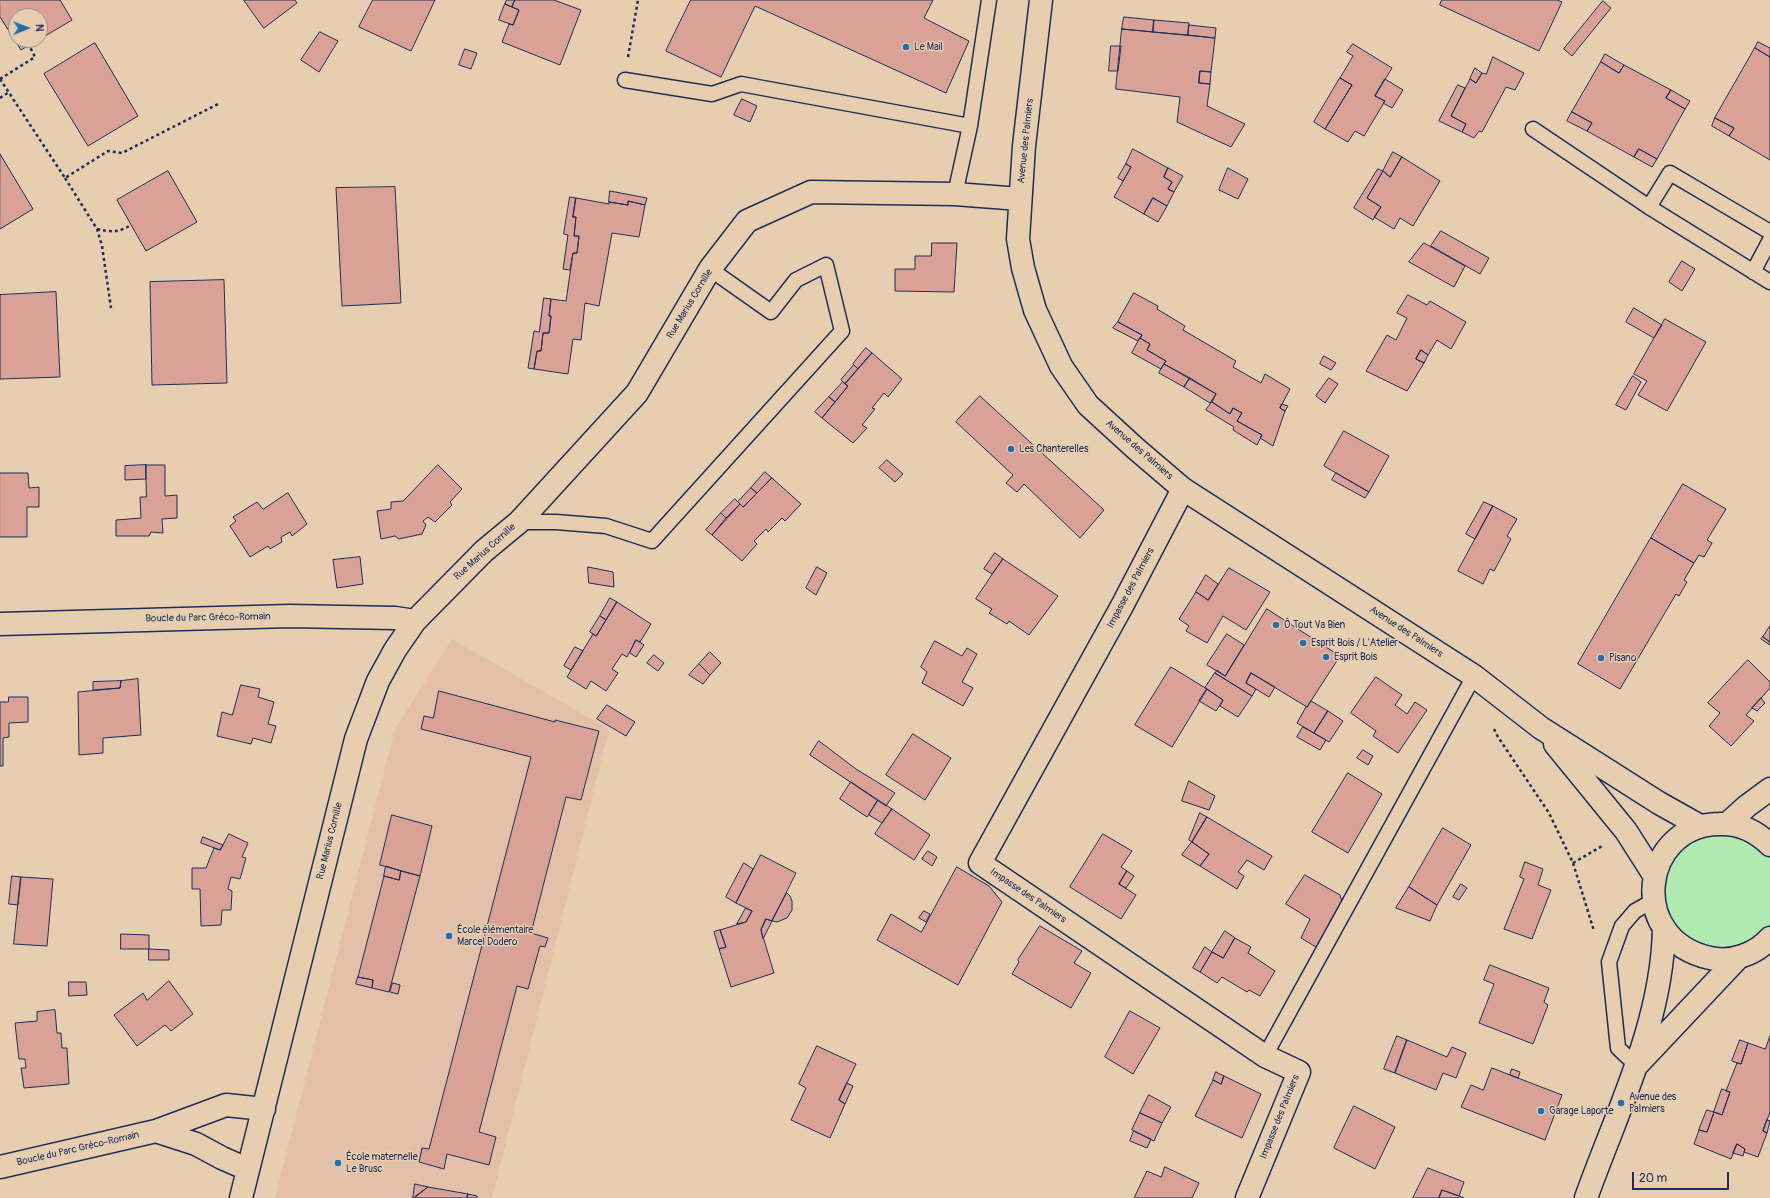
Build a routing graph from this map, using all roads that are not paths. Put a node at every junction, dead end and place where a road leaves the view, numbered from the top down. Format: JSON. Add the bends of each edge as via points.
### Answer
{"nodes":[{"id":1,"x":989,"y":0,"type":"edge"},
{"id":2,"x":1041,"y":0,"type":"edge"},
{"id":3,"x":625,"y":80,"type":"road end"},
{"id":4,"x":970,"y":126,"type":"junction"},
{"id":5,"x":1533,"y":129,"type":"dead end"},
{"id":6,"x":955,"y":194,"type":"junction"},
{"id":7,"x":1020,"y":199,"type":"junction"},
{"id":8,"x":1649,"y":207,"type":"junction"},
{"id":9,"x":1770,"y":232,"type":"edge"},
{"id":10,"x":1770,"y":240,"type":"edge"},
{"id":11,"x":710,"y":269,"type":"junction"},
{"id":12,"x":1753,"y":272,"type":"junction"},
{"id":13,"x":1770,"y":282,"type":"edge"},
{"id":14,"x":1183,"y":489,"type":"junction"},
{"id":15,"x":519,"y":522,"type":"junction"},
{"id":16,"x":415,"y":621,"type":"junction"},
{"id":17,"x":0,"y":624,"type":"edge"},
{"id":18,"x":1474,"y":676,"type":"junction"},
{"id":19,"x":1541,"y":728,"type":"junction"},
{"id":20,"x":1770,"y":789,"type":"edge"},
{"id":21,"x":1727,"y":824,"type":"junction"},
{"id":22,"x":1700,"y":826,"type":"junction"},
{"id":23,"x":1770,"y":845,"type":"edge"},
{"id":24,"x":1654,"y":875,"type":"junction"},
{"id":25,"x":1653,"y":901,"type":"junction"},
{"id":26,"x":1664,"y":929,"type":"junction"},
{"id":27,"x":1768,"y":941,"type":"edge"},
{"id":28,"x":1738,"y":958,"type":"junction"},
{"id":29,"x":1265,"y":1056,"type":"junction"},
{"id":30,"x":1637,"y":1066,"type":"junction"},
{"id":31,"x":264,"y":1109,"type":"junction"},
{"id":32,"x":156,"y":1132,"type":"junction"},
{"id":33,"x":0,"y":1167,"type":"edge"},
{"id":34,"x":247,"y":1169,"type":"junction"},
{"id":35,"x":241,"y":1198,"type":"edge"},
{"id":36,"x":1247,"y":1198,"type":"edge"},
{"id":37,"x":1586,"y":1198,"type":"edge"}],
"edges":[{"from":1,"to":4,"type":"lane"},
{"from":2,"to":7,"type":"street","name":"Avenue des Palmiers"},
{"from":3,"to":4,"type":"lane","via":[[712,94],[741,84]]},
{"from":4,"to":6,"type":"lane"},
{"from":5,"to":8,"type":"lane"},
{"from":6,"to":7,"type":"street","name":"Rue Marius Cornille"},
{"from":6,"to":11,"type":"street","name":"Rue Marius Cornille","via":[[811,192],[747,221]]},
{"from":7,"to":14,"type":"street","name":"Avenue des Palmiers","via":[[1018,240],[1023,268],[1034,310],[1061,366],[1088,405]]},
{"from":8,"to":9,"type":"lane","via":[[1670,173]]},
{"from":8,"to":12,"type":"lane"},
{"from":10,"to":12,"type":"lane"},
{"from":11,"to":15,"type":"street","name":"Rue Marius Cornille","via":[[636,393]]},
{"from":11,"to":15,"type":"lane","via":[[771,312],[796,280],[826,265],[842,331],[652,542],[606,526]]},
{"from":12,"to":13,"type":"lane"},
{"from":14,"to":18,"type":"street","name":"Avenue des Palmiers"},
{"from":14,"to":29,"type":"street","name":"Impasse des Palmiers","via":[[1122,606],[980,863]]},
{"from":15,"to":16,"type":"street","name":"Rue Marius Cornille","via":[[484,551]]},
{"from":16,"to":17,"type":"street","name":"Boucle du Parc Gréco-Romain","via":[[290,616]]},
{"from":16,"to":31,"type":"street","name":"Rue Marius Cornille","via":[[378,681],[356,739]]},
{"from":18,"to":19,"type":"street","name":"Avenue des Palmiers"},
{"from":18,"to":29,"type":"lane"},
{"from":19,"to":22,"type":"street","name":"Avenue des Palmiers"},
{"from":19,"to":24,"type":"street","name":"Avenue des Palmiers","via":[[1626,831]]},
{"from":20,"to":21,"type":"street"},
{"from":21,"to":22,"type":"street"},
{"from":21,"to":23,"type":"street","via":[[1746,828]]},
{"from":22,"to":24,"type":"street","via":[[1679,837],[1664,854]]},
{"from":24,"to":25,"type":"street"},
{"from":25,"to":26,"type":"street"},
{"from":25,"to":30,"type":"lane","via":[[1635,911],[1622,926],[1609,962],[1618,1048]]},
{"from":26,"to":28,"type":"street","via":[[1678,945],[1696,955],[1716,960]]},
{"from":26,"to":30,"type":"street","via":[[1660,979]]},
{"from":27,"to":28,"type":"street"},
{"from":28,"to":30,"type":"street"},
{"from":29,"to":36,"type":"street","name":"Impasse des Palmiers","via":[[1299,1072]]},
{"from":30,"to":37,"type":"street"},
{"from":31,"to":32,"type":"street","name":"Boucle du Parc Gréco-Romain","via":[[226,1105]]},
{"from":31,"to":34,"type":"street","name":"Rue Marius Cornille"},
{"from":32,"to":33,"type":"street","name":"Boucle du Parc Gréco-Romain"},
{"from":32,"to":34,"type":"street","name":"Boucle du Parc Gréco-Romain","via":[[196,1144]]},
{"from":34,"to":35,"type":"street","name":"Rue Marius Cornille"}]}
